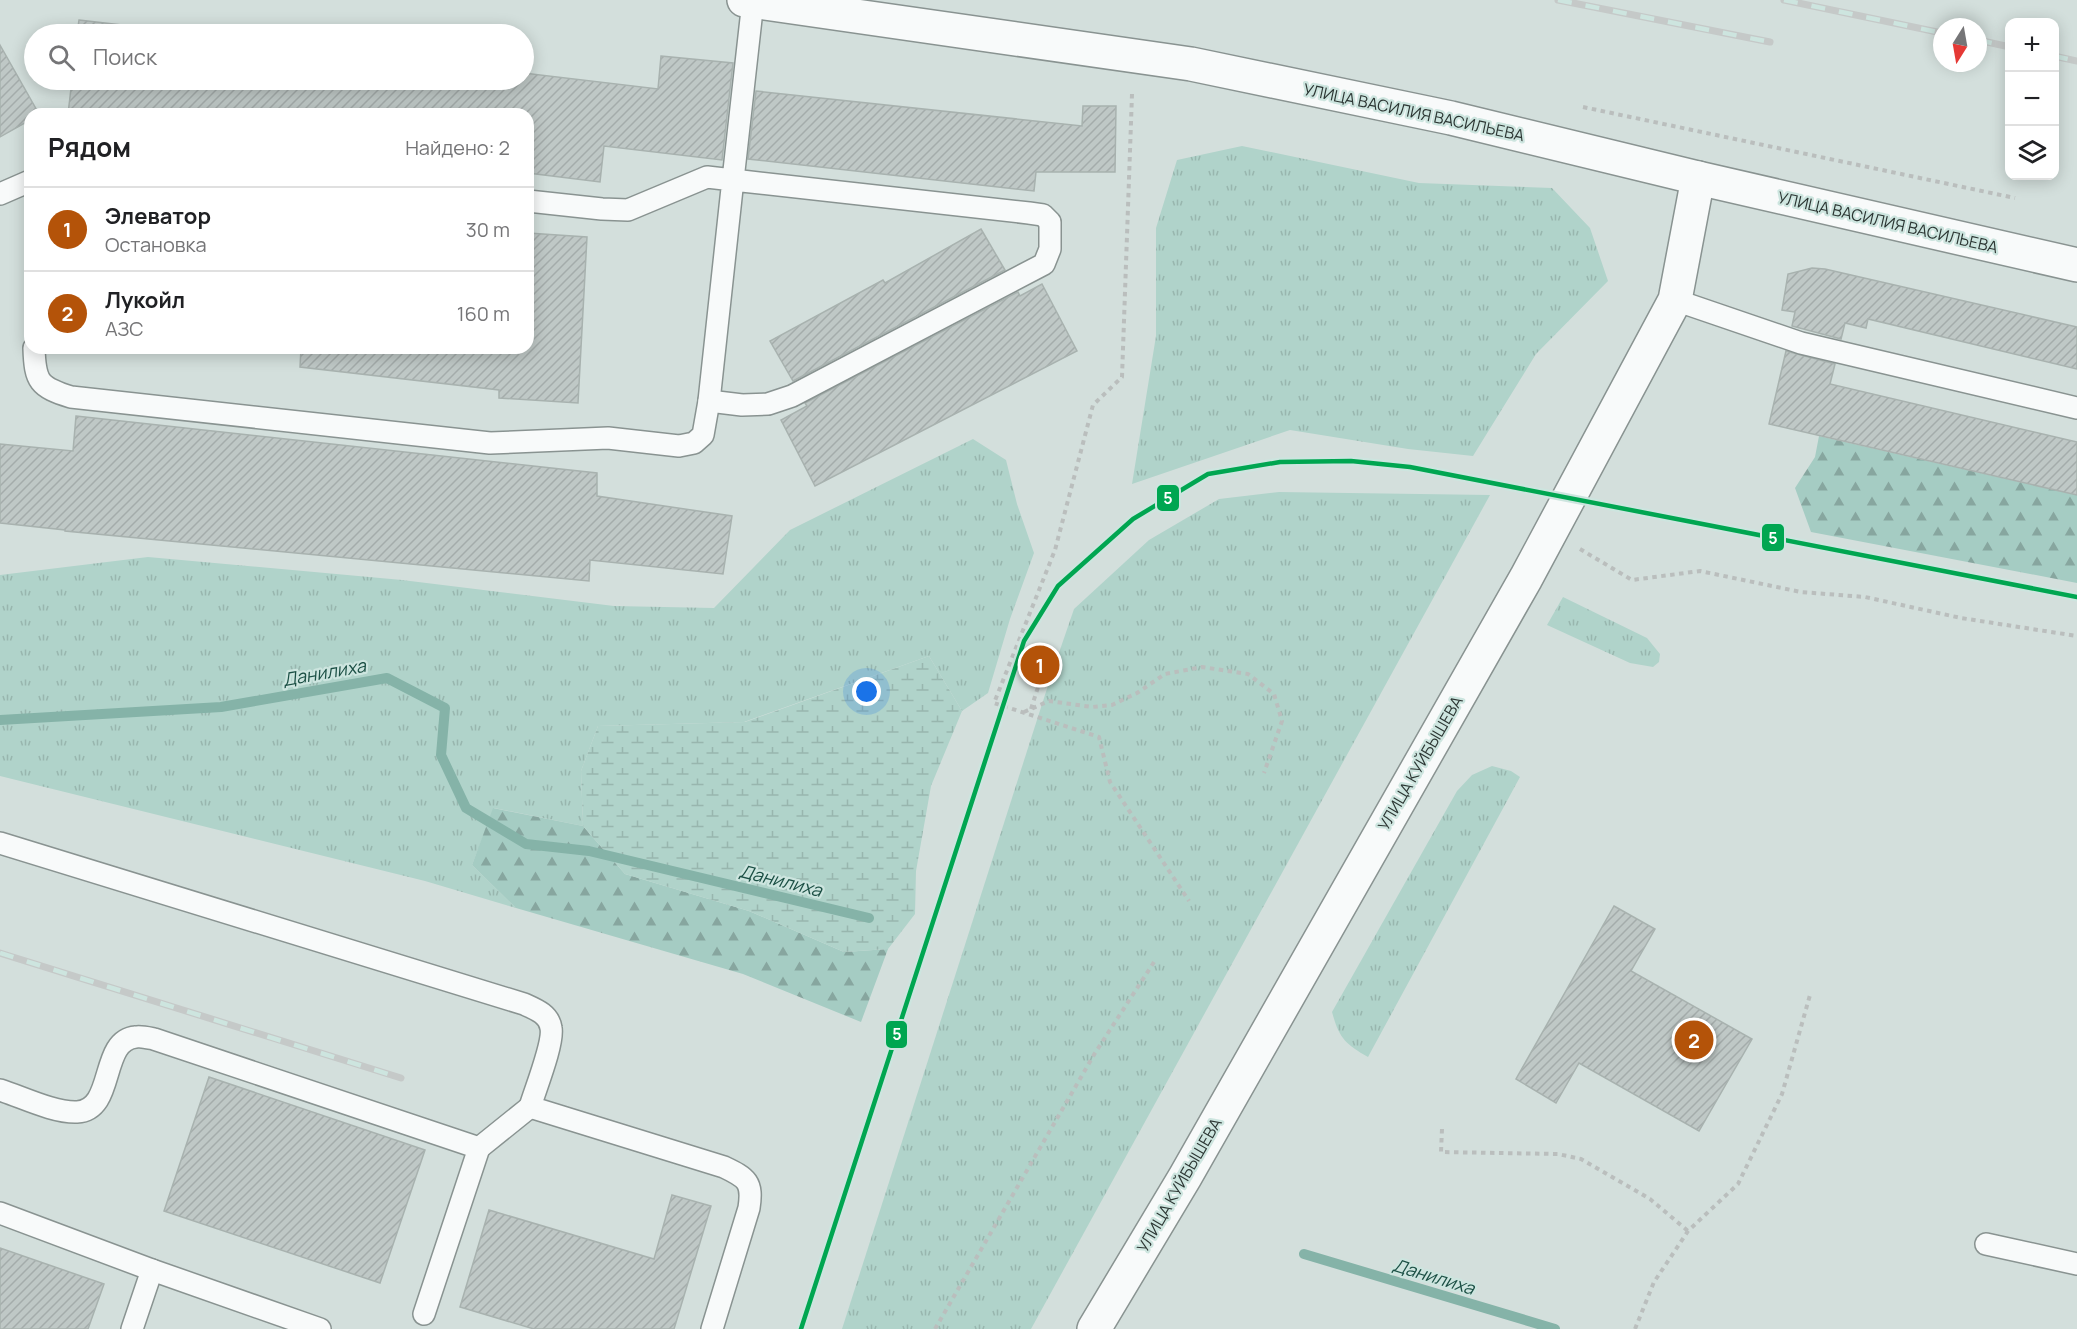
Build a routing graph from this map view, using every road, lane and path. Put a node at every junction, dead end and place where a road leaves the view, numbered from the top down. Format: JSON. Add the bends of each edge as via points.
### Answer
{"nodes":[{"id":1,"x":748,"y":1,"type":"edge"},
{"id":2,"x":1132,"y":94,"type":"dead end"},
{"id":3,"x":1583,"y":107,"type":"dead end"},
{"id":4,"x":1698,"y":178,"type":"junction"},
{"id":5,"x":733,"y":180,"type":"junction"},
{"id":6,"x":24,"y":184,"type":"edge"},
{"id":7,"x":0,"y":194,"type":"edge"},
{"id":8,"x":2015,"y":198,"type":"dead end"},
{"id":9,"x":534,"y":202,"type":"edge"},
{"id":10,"x":2077,"y":266,"type":"edge"},
{"id":11,"x":1675,"y":300,"type":"junction"},
{"id":12,"x":34,"y":354,"type":"edge"},
{"id":13,"x":709,"y":401,"type":"junction"},
{"id":14,"x":2077,"y":408,"type":"edge"},
{"id":15,"x":1551,"y":532,"type":"junction"},
{"id":16,"x":2077,"y":636,"type":"edge"},
{"id":17,"x":1046,"y":662,"type":"dead end"},
{"id":18,"x":1031,"y":709,"type":"junction"},
{"id":19,"x":1024,"y":712,"type":"junction"},
{"id":20,"x":1264,"y":773,"type":"dead end"},
{"id":21,"x":0,"y":843,"type":"edge"},
{"id":22,"x":1189,"y":902,"type":"dead end"},
{"id":23,"x":1156,"y":959,"type":"dead end"},
{"id":24,"x":1810,"y":995,"type":"dead end"},
{"id":25,"x":0,"y":1090,"type":"edge"},
{"id":26,"x":530,"y":1107,"type":"junction"},
{"id":27,"x":1442,"y":1129,"type":"dead end"},
{"id":28,"x":479,"y":1148,"type":"junction"},
{"id":29,"x":0,"y":1213,"type":"edge"},
{"id":30,"x":1688,"y":1231,"type":"junction"},
{"id":31,"x":1986,"y":1244,"type":"dead end"},
{"id":32,"x":2077,"y":1264,"type":"edge"},
{"id":33,"x":152,"y":1270,"type":"junction"},
{"id":34,"x":423,"y":1314,"type":"dead end"},
{"id":35,"x":132,"y":1329,"type":"edge"},
{"id":36,"x":320,"y":1329,"type":"edge"},
{"id":37,"x":711,"y":1329,"type":"edge"},
{"id":38,"x":935,"y":1329,"type":"edge"},
{"id":39,"x":1095,"y":1329,"type":"edge"},
{"id":40,"x":1635,"y":1329,"type":"edge"}],
"edges":[{"from":1,"to":4,"type":"main road","name":"УЛИЦА ВАСИЛИЯ ВАСИЛЬЕВА","via":[[1191,64],[1451,118]]},
{"from":1,"to":5,"type":"lane"},
{"from":2,"to":19,"type":"path","via":[[1122,377],[1093,405],[1055,550],[994,703]]},
{"from":3,"to":8,"type":"path"},
{"from":4,"to":10,"type":"main road","name":"УЛИЦА ВАСИЛИЯ ВАСИЛЬЕВА"},
{"from":4,"to":11,"type":"main road","name":"УЛИЦА КУЙБЫШЕВА"},
{"from":5,"to":9,"type":"lane","via":[[707,177],[628,210]]},
{"from":5,"to":13,"type":"lane"},
{"from":5,"to":13,"type":"lane","via":[[1043,215],[1050,222],[1050,249],[1048,258],[1037,268],[792,396],[768,404]]},
{"from":6,"to":7,"type":"lane"},
{"from":11,"to":14,"type":"lane","via":[[1801,343]]},
{"from":11,"to":15,"type":"main road","name":"УЛИЦА КУЙБЫШЕВА"},
{"from":12,"to":13,"type":"lane","via":[[35,372],[48,390],[71,397],[490,443],[608,438],[679,446],[694,443],[703,435]]},
{"from":15,"to":16,"type":"path","via":[[1632,580],[1700,571],[1801,592],[1865,597],[1961,618]]},
{"from":15,"to":39,"type":"main road","name":"УЛИЦА КУЙБЫШЕВА"},
{"from":17,"to":18,"type":"path"},
{"from":18,"to":19,"type":"path"},
{"from":18,"to":20,"type":"path","via":[[1049,700],[1092,707],[1112,705],[1165,674],[1202,667],[1248,674],[1274,694],[1282,721]]},
{"from":19,"to":22,"type":"path","via":[[1099,737],[1110,782]]},
{"from":21,"to":26,"type":"lane","via":[[542,1012],[551,1028]]},
{"from":23,"to":38,"type":"path","via":[[1095,1053]]},
{"from":24,"to":30,"type":"path","via":[[1782,1094],[1738,1184]]},
{"from":25,"to":28,"type":"lane","via":[[58,1109],[78,1112],[93,1106],[121,1042],[135,1036],[154,1039]]},
{"from":26,"to":28,"type":"lane"},
{"from":26,"to":37,"type":"lane","via":[[744,1176],[751,1191],[749,1208]]},
{"from":27,"to":30,"type":"path","via":[[1441,1152],[1558,1154],[1581,1159],[1650,1199]]},
{"from":28,"to":34,"type":"lane"},
{"from":29,"to":33,"type":"lane"},
{"from":30,"to":40,"type":"path","via":[[1654,1282]]},
{"from":31,"to":32,"type":"lane"},
{"from":33,"to":35,"type":"lane"},
{"from":33,"to":36,"type":"lane"}]}
